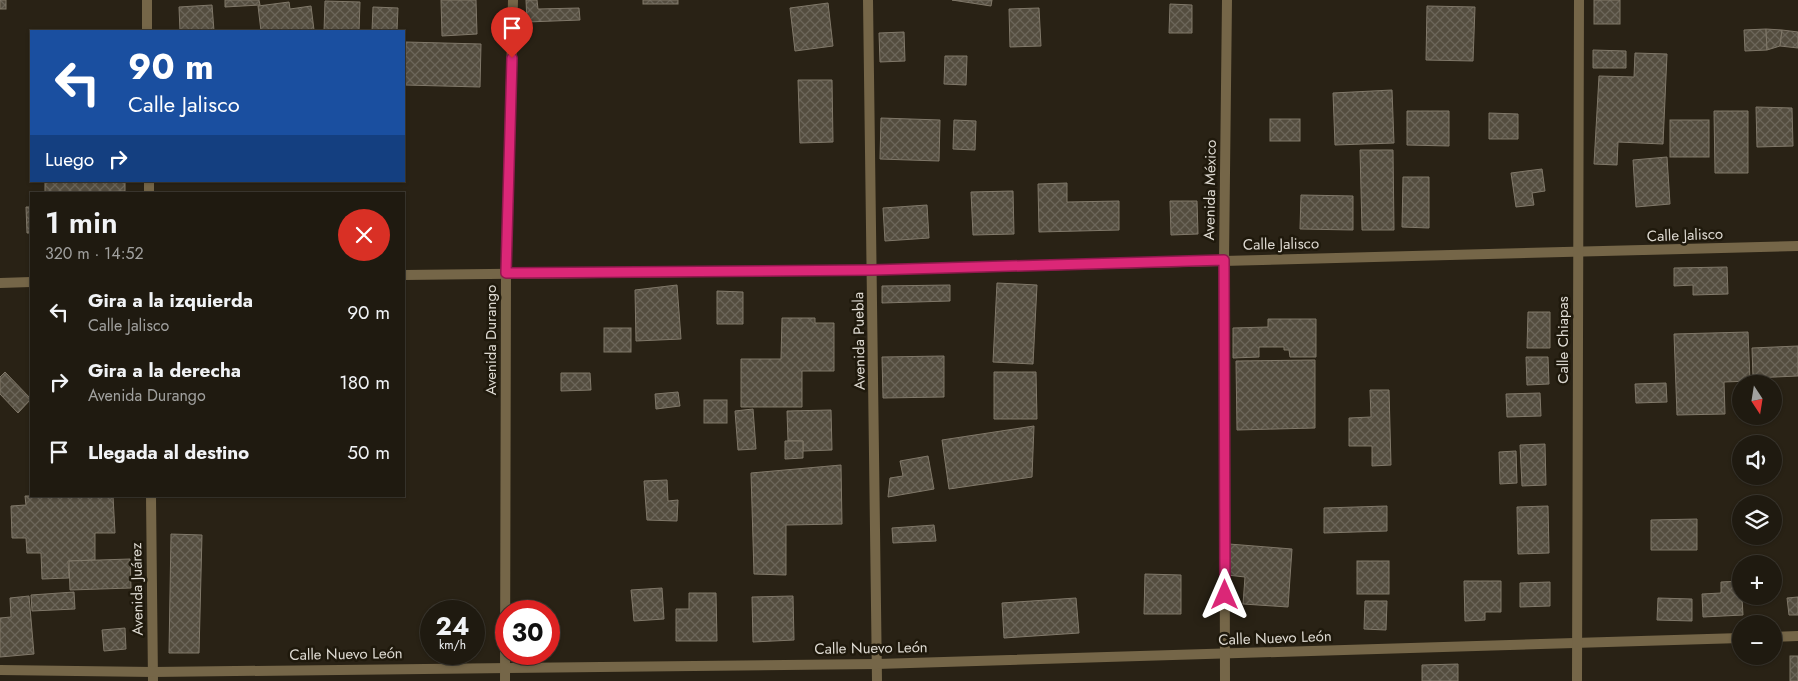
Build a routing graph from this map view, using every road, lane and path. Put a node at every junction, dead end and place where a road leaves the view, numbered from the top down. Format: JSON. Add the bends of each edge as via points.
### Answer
{"nodes":[{"id":1,"x":147,"y":0,"type":"edge"},
{"id":2,"x":514,"y":0,"type":"edge"},
{"id":3,"x":868,"y":0,"type":"edge"},
{"id":4,"x":1228,"y":0,"type":"edge"},
{"id":5,"x":1580,"y":0,"type":"edge"},
{"id":6,"x":147,"y":30,"type":"edge"},
{"id":7,"x":1798,"y":246,"type":"edge"},
{"id":8,"x":1579,"y":253,"type":"junction"},
{"id":9,"x":1224,"y":260,"type":"junction"},
{"id":10,"x":873,"y":270,"type":"junction"},
{"id":11,"x":506,"y":273,"type":"junction"},
{"id":12,"x":405,"y":275,"type":"edge"},
{"id":13,"x":30,"y":282,"type":"edge"},
{"id":14,"x":0,"y":283,"type":"edge"},
{"id":15,"x":152,"y":497,"type":"edge"},
{"id":16,"x":1798,"y":636,"type":"edge"},
{"id":17,"x":1782,"y":637,"type":"edge"},
{"id":18,"x":1732,"y":638,"type":"edge"},
{"id":19,"x":1577,"y":644,"type":"junction"},
{"id":20,"x":1225,"y":654,"type":"junction"},
{"id":21,"x":877,"y":664,"type":"junction"},
{"id":22,"x":505,"y":667,"type":"junction"},
{"id":23,"x":0,"y":670,"type":"edge"},
{"id":24,"x":153,"y":676,"type":"edge"},
{"id":25,"x":505,"y":681,"type":"edge"},
{"id":26,"x":877,"y":681,"type":"edge"},
{"id":27,"x":1225,"y":681,"type":"edge"},
{"id":28,"x":1577,"y":681,"type":"edge"}],
"edges":[{"from":1,"to":6,"type":"street"},
{"from":2,"to":11,"type":"street","name":"Avenida Durango"},
{"from":3,"to":10,"type":"street","name":"Avenida Puebla"},
{"from":4,"to":9,"type":"street","name":"Avenida México"},
{"from":5,"to":8,"type":"street","name":"Calle Chiapas"},
{"from":7,"to":8,"type":"street","name":"Calle Jalisco"},
{"from":8,"to":9,"type":"street","name":"Calle Jalisco"},
{"from":8,"to":19,"type":"street","name":"Calle Chiapas"},
{"from":9,"to":10,"type":"street","name":"Calle Jalisco"},
{"from":9,"to":20,"type":"street","name":"Avenida México"},
{"from":10,"to":11,"type":"street","name":"Calle Jalisco"},
{"from":10,"to":21,"type":"street","name":"Avenida Puebla"},
{"from":11,"to":12,"type":"street","name":"Calle Jalisco"},
{"from":11,"to":22,"type":"street","name":"Avenida Durango"},
{"from":13,"to":14,"type":"street"},
{"from":15,"to":24,"type":"street","name":"Avenida Juárez"},
{"from":16,"to":17,"type":"street"},
{"from":18,"to":19,"type":"street","name":"Calle Nuevo León"},
{"from":19,"to":20,"type":"street","name":"Calle Nuevo León"},
{"from":19,"to":28,"type":"street","name":"Calle Chiapas"},
{"from":20,"to":21,"type":"street","name":"Calle Nuevo León"},
{"from":20,"to":27,"type":"street","name":"Avenida México"},
{"from":21,"to":22,"type":"street","name":"Calle Nuevo León"},
{"from":21,"to":26,"type":"street","name":"Avenida Puebla"},
{"from":22,"to":24,"type":"street","name":"Calle Nuevo León"},
{"from":22,"to":25,"type":"street","name":"Avenida Durango"},
{"from":23,"to":24,"type":"street","name":"Calle Nuevo León"}]}
